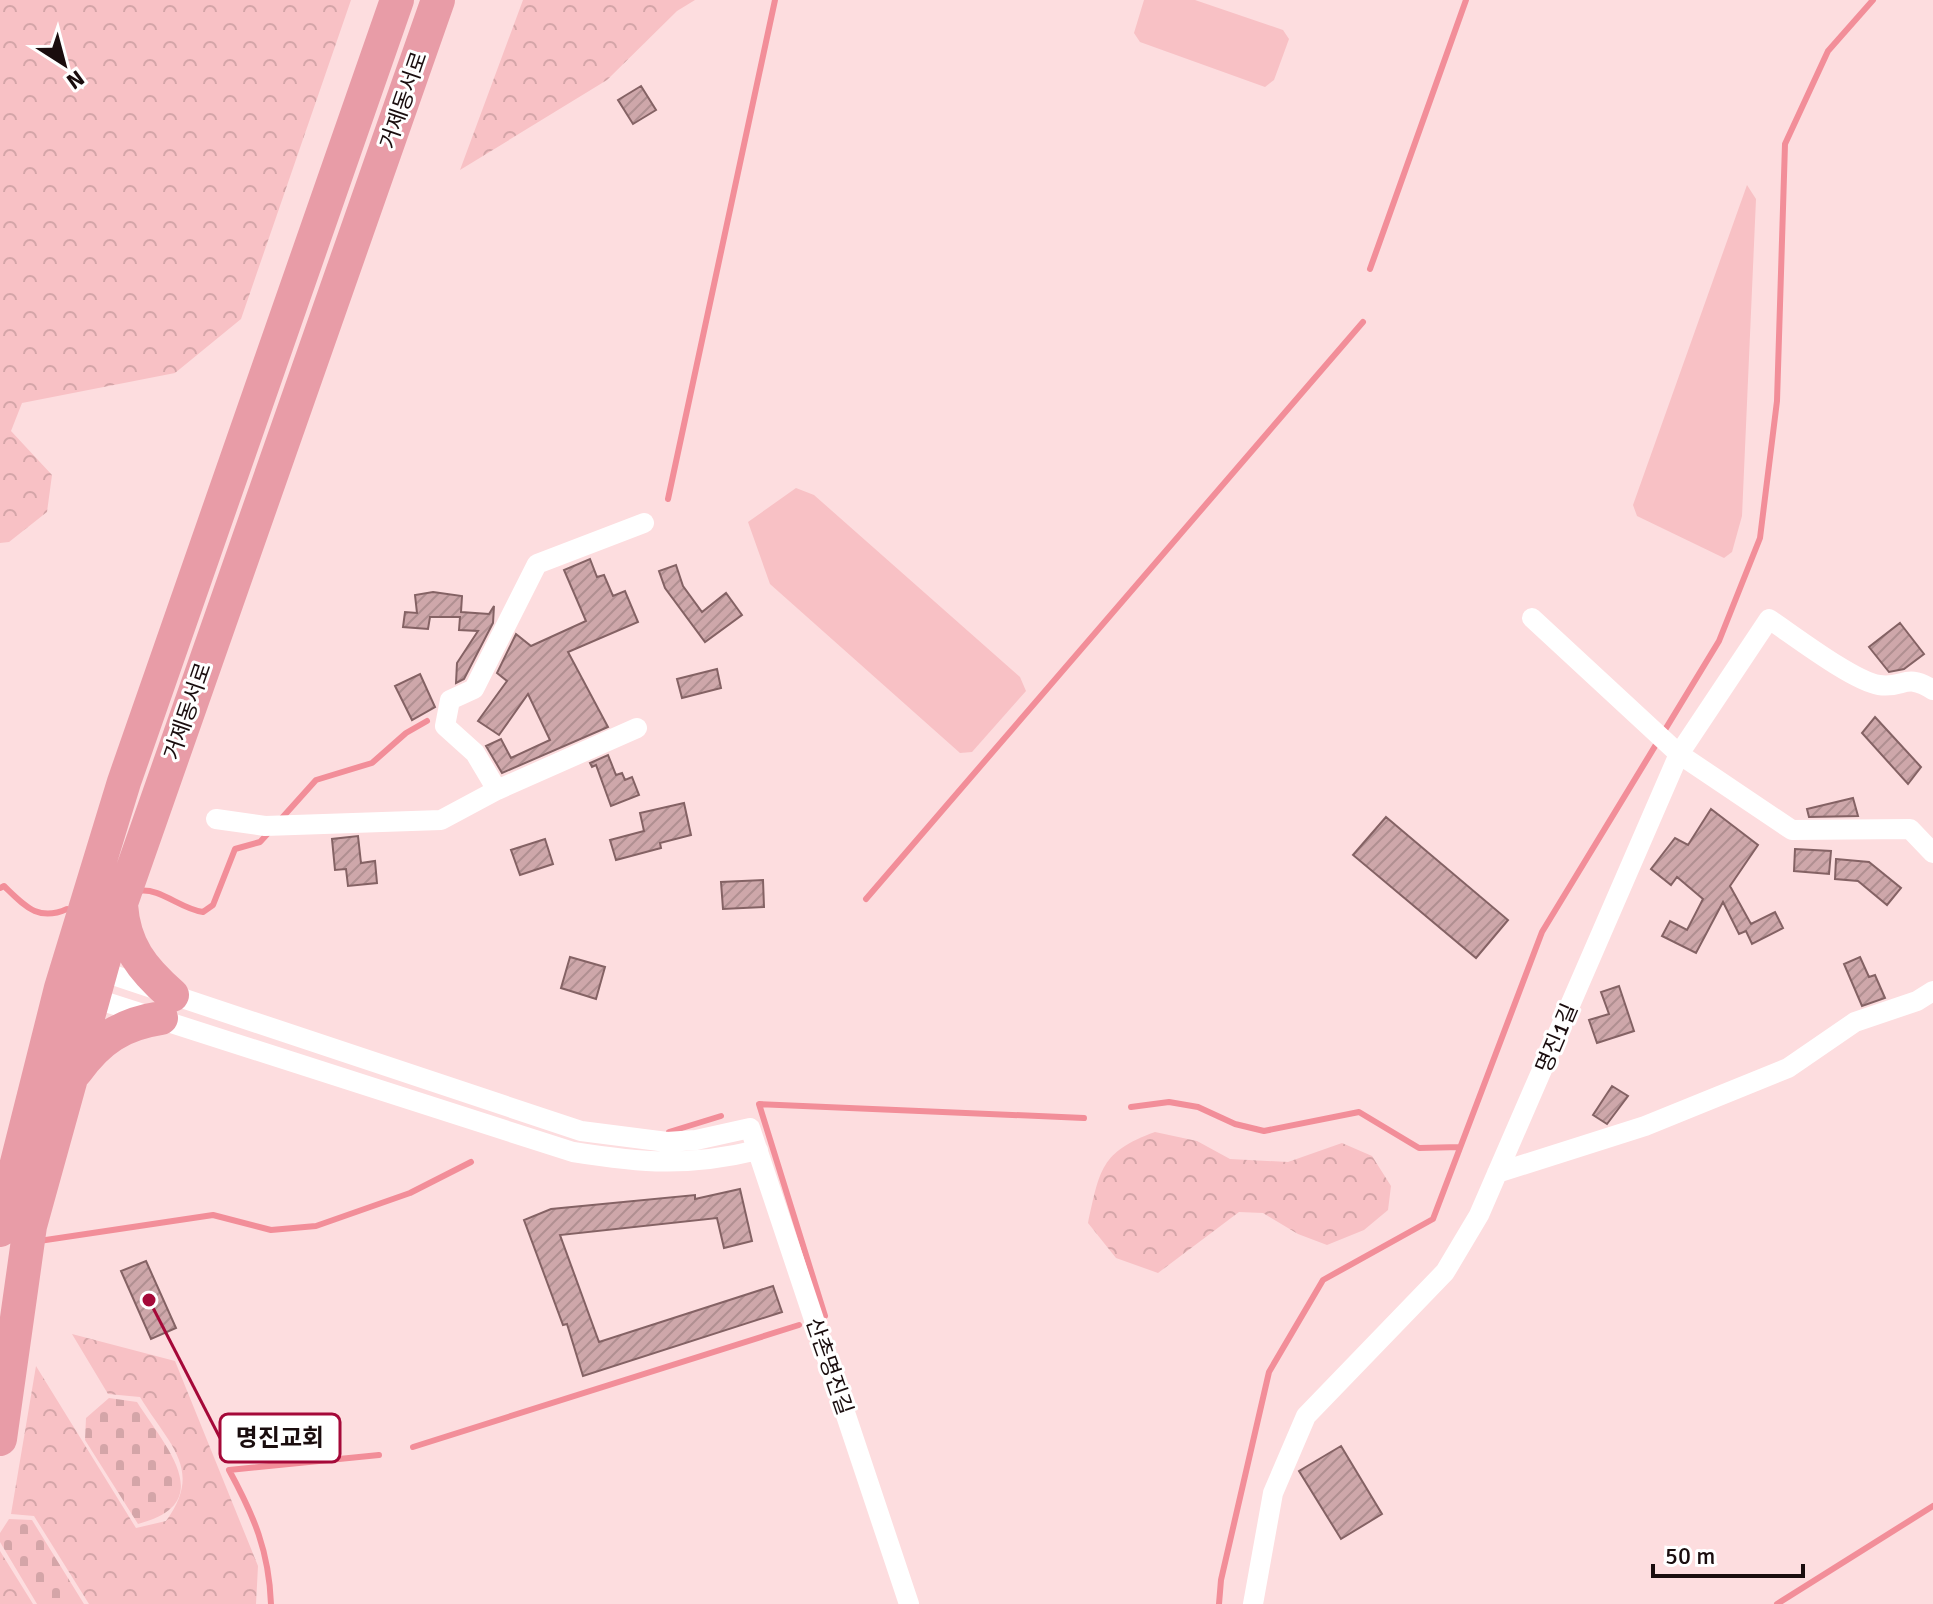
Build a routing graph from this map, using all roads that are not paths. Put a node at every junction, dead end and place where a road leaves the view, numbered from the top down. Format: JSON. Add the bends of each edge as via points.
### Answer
{"nodes":[{"id":1,"x":397,"y":0,"type":"edge"},
{"id":2,"x":438,"y":0,"type":"edge"},
{"id":3,"x":644,"y":523,"type":"dead end"},
{"id":4,"x":1532,"y":618,"type":"dead end"},
{"id":5,"x":1933,"y":690,"type":"edge"},
{"id":6,"x":637,"y":728,"type":"dead end"},
{"id":7,"x":1679,"y":754,"type":"junction"},
{"id":8,"x":497,"y":790,"type":"junction"},
{"id":9,"x":216,"y":819,"type":"dead end"},
{"id":10,"x":1933,"y":853,"type":"edge"},
{"id":11,"x":121,"y":902,"type":"junction"},
{"id":12,"x":81,"y":979,"type":"junction"},
{"id":13,"x":1933,"y":991,"type":"edge"},
{"id":14,"x":167,"y":1006,"type":"junction"},
{"id":15,"x":71,"y":1078,"type":"junction"},
{"id":16,"x":758,"y":1150,"type":"junction"},
{"id":17,"x":1497,"y":1173,"type":"junction"},
{"id":18,"x":15,"y":1228,"type":"edge"},
{"id":19,"x":0,"y":1439,"type":"edge"},
{"id":20,"x":909,"y":1604,"type":"edge"},
{"id":21,"x":1253,"y":1604,"type":"edge"}],
"edges":[{"from":1,"to":12,"type":"main road","name":"거제동서로","via":[[124,782]]},
{"from":2,"to":11,"type":"main road","name":"거제동서로"},
{"from":3,"to":8,"type":"street","via":[[537,564],[474,689],[450,700],[445,726],[475,753]]},
{"from":4,"to":7,"type":"street"},
{"from":5,"to":7,"type":"street","name":"명진1길","via":[[1917,680],[1879,685],[1769,619]]},
{"from":6,"to":8,"type":"street"},
{"from":7,"to":10,"type":"street","via":[[1792,830],[1910,829]]},
{"from":7,"to":17,"type":"street","name":"명진1길"},
{"from":8,"to":9,"type":"street","via":[[441,820],[265,826]]},
{"from":11,"to":12,"type":"main road","name":"거제동서로"},
{"from":11,"to":14,"type":"main road","via":[[133,954]]},
{"from":12,"to":14,"type":"street"},
{"from":12,"to":15,"type":"main road","name":"거제동서로"},
{"from":12,"to":18,"type":"main road","name":"거제동서로"},
{"from":13,"to":17,"type":"street","via":[[1855,1022],[1788,1068],[1645,1126]]},
{"from":14,"to":15,"type":"main road","via":[[110,1034]]},
{"from":14,"to":16,"type":"street","via":[[573,1152],[657,1164],[724,1159]]},
{"from":14,"to":16,"type":"street","name":"산촌명진길","via":[[581,1131],[667,1142],[750,1128]]},
{"from":15,"to":18,"type":"main road","name":"거제동서로"},
{"from":16,"to":20,"type":"street","name":"산촌명진길"},
{"from":17,"to":21,"type":"street","name":"명진1길","via":[[1445,1272],[1306,1416],[1273,1493]]},
{"from":18,"to":19,"type":"main road","name":"거제동서로","via":[[25,1260]]}]}
